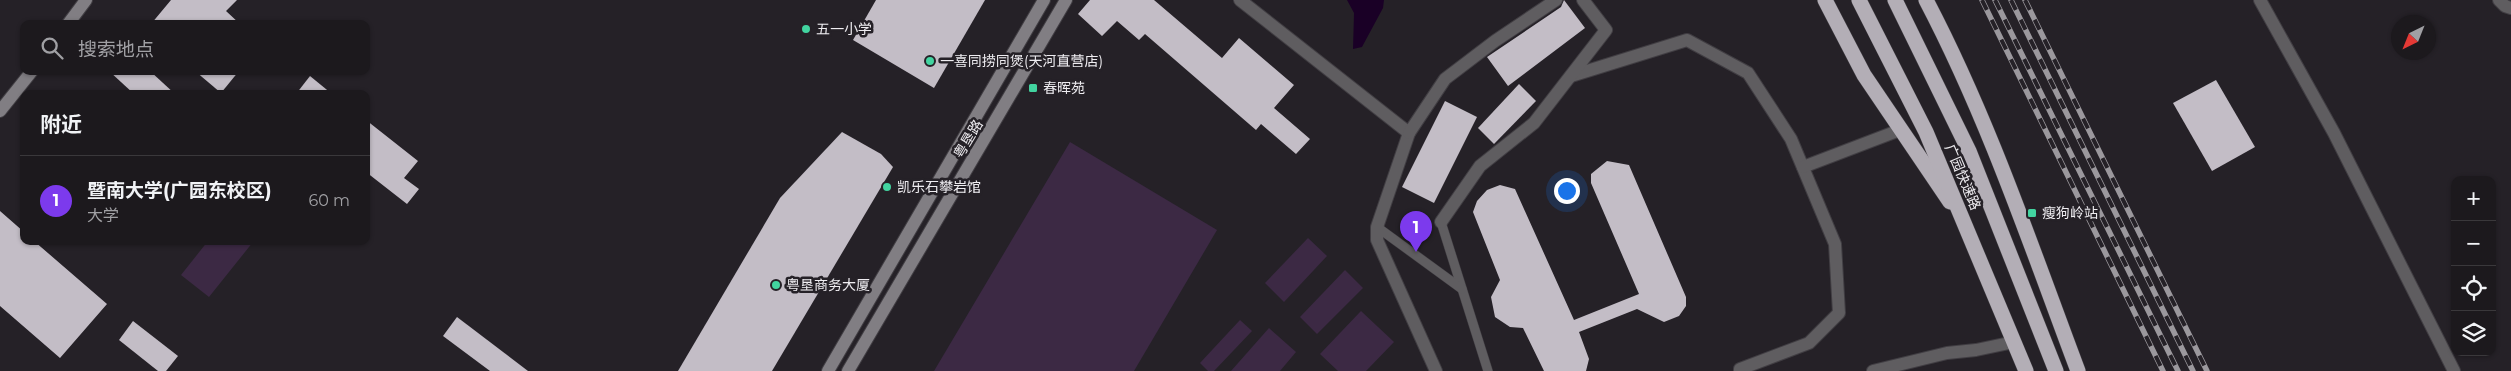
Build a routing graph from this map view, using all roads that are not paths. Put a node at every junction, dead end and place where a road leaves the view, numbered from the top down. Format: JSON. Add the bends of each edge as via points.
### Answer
{"nodes":[{"id":1,"x":86,"y":0,"type":"edge"},
{"id":2,"x":1044,"y":0,"type":"edge"},
{"id":3,"x":1066,"y":0,"type":"edge"},
{"id":4,"x":1240,"y":0,"type":"edge"},
{"id":5,"x":1556,"y":0,"type":"edge"},
{"id":6,"x":1583,"y":0,"type":"edge"},
{"id":7,"x":1825,"y":0,"type":"edge"},
{"id":8,"x":1859,"y":0,"type":"edge"},
{"id":9,"x":1896,"y":0,"type":"edge"},
{"id":10,"x":1926,"y":0,"type":"edge"},
{"id":11,"x":2260,"y":0,"type":"edge"},
{"id":12,"x":2499,"y":0,"type":"edge"},
{"id":13,"x":2511,"y":8,"type":"edge"},
{"id":14,"x":71,"y":20,"type":"edge"},
{"id":15,"x":29,"y":75,"type":"edge"},
{"id":16,"x":1571,"y":76,"type":"junction"},
{"id":17,"x":0,"y":111,"type":"edge"},
{"id":18,"x":1900,"y":130,"type":"junction"},
{"id":19,"x":1409,"y":133,"type":"junction"},
{"id":20,"x":1803,"y":167,"type":"junction"},
{"id":21,"x":1441,"y":222,"type":"joint"},
{"id":22,"x":1966,"y":225,"type":"junction"},
{"id":23,"x":1377,"y":226,"type":"junction"},
{"id":24,"x":1462,"y":289,"type":"junction"},
{"id":25,"x":2027,"y":298,"type":"junction"},
{"id":26,"x":2014,"y":342,"type":"junction"},
{"id":27,"x":1903,"y":367,"type":"edge"},
{"id":28,"x":828,"y":371,"type":"edge"},
{"id":29,"x":848,"y":371,"type":"edge"},
{"id":30,"x":1436,"y":371,"type":"edge"},
{"id":31,"x":1488,"y":371,"type":"edge"},
{"id":32,"x":1740,"y":371,"type":"edge"},
{"id":33,"x":1873,"y":371,"type":"edge"},
{"id":34,"x":2026,"y":371,"type":"edge"},
{"id":35,"x":2056,"y":371,"type":"edge"},
{"id":36,"x":2062,"y":371,"type":"edge"},
{"id":37,"x":2078,"y":371,"type":"edge"},
{"id":38,"x":2454,"y":371,"type":"edge"}],
"edges":[{"from":1,"to":14,"type":"main road"},
{"from":2,"to":28,"type":"main road","name":"粤垦路"},
{"from":3,"to":29,"type":"main road","name":"粤垦路"},
{"from":4,"to":19,"type":"street"},
{"from":5,"to":19,"type":"street","via":[[1494,41],[1446,79]]},
{"from":6,"to":16,"type":"street","via":[[1606,30]]},
{"from":7,"to":18,"type":"highway","via":[[1864,75]]},
{"from":8,"to":22,"type":"highway","name":"广园快速路","via":[[1926,132]]},
{"from":9,"to":25,"type":"highway","name":"广园快速路","via":[[1962,136]]},
{"from":10,"to":37,"type":"highway","via":[[1980,114]]},
{"from":11,"to":38,"type":"street","via":[[2334,133]]},
{"from":12,"to":13,"type":"street"},
{"from":15,"to":17,"type":"main road"},
{"from":16,"to":20,"type":"street","via":[[1687,40],[1748,73],[1791,139]]},
{"from":16,"to":21,"type":"street","via":[[1534,122],[1480,166]]},
{"from":18,"to":20,"type":"street"},
{"from":18,"to":22,"type":"highway"},
{"from":19,"to":23,"type":"street"},
{"from":20,"to":32,"type":"street","via":[[1835,244],[1839,313],[1809,343]]},
{"from":21,"to":24,"type":"lane"},
{"from":22,"to":26,"type":"highway"},
{"from":23,"to":24,"type":"lane"},
{"from":23,"to":30,"type":"street","via":[[1377,240]]},
{"from":24,"to":31,"type":"lane"},
{"from":25,"to":35,"type":"highway","name":"广园快速路"},
{"from":25,"to":36,"type":"highway"},
{"from":26,"to":27,"type":"street","via":[[1947,352]]},
{"from":26,"to":34,"type":"highway"},
{"from":27,"to":33,"type":"street"}]}
